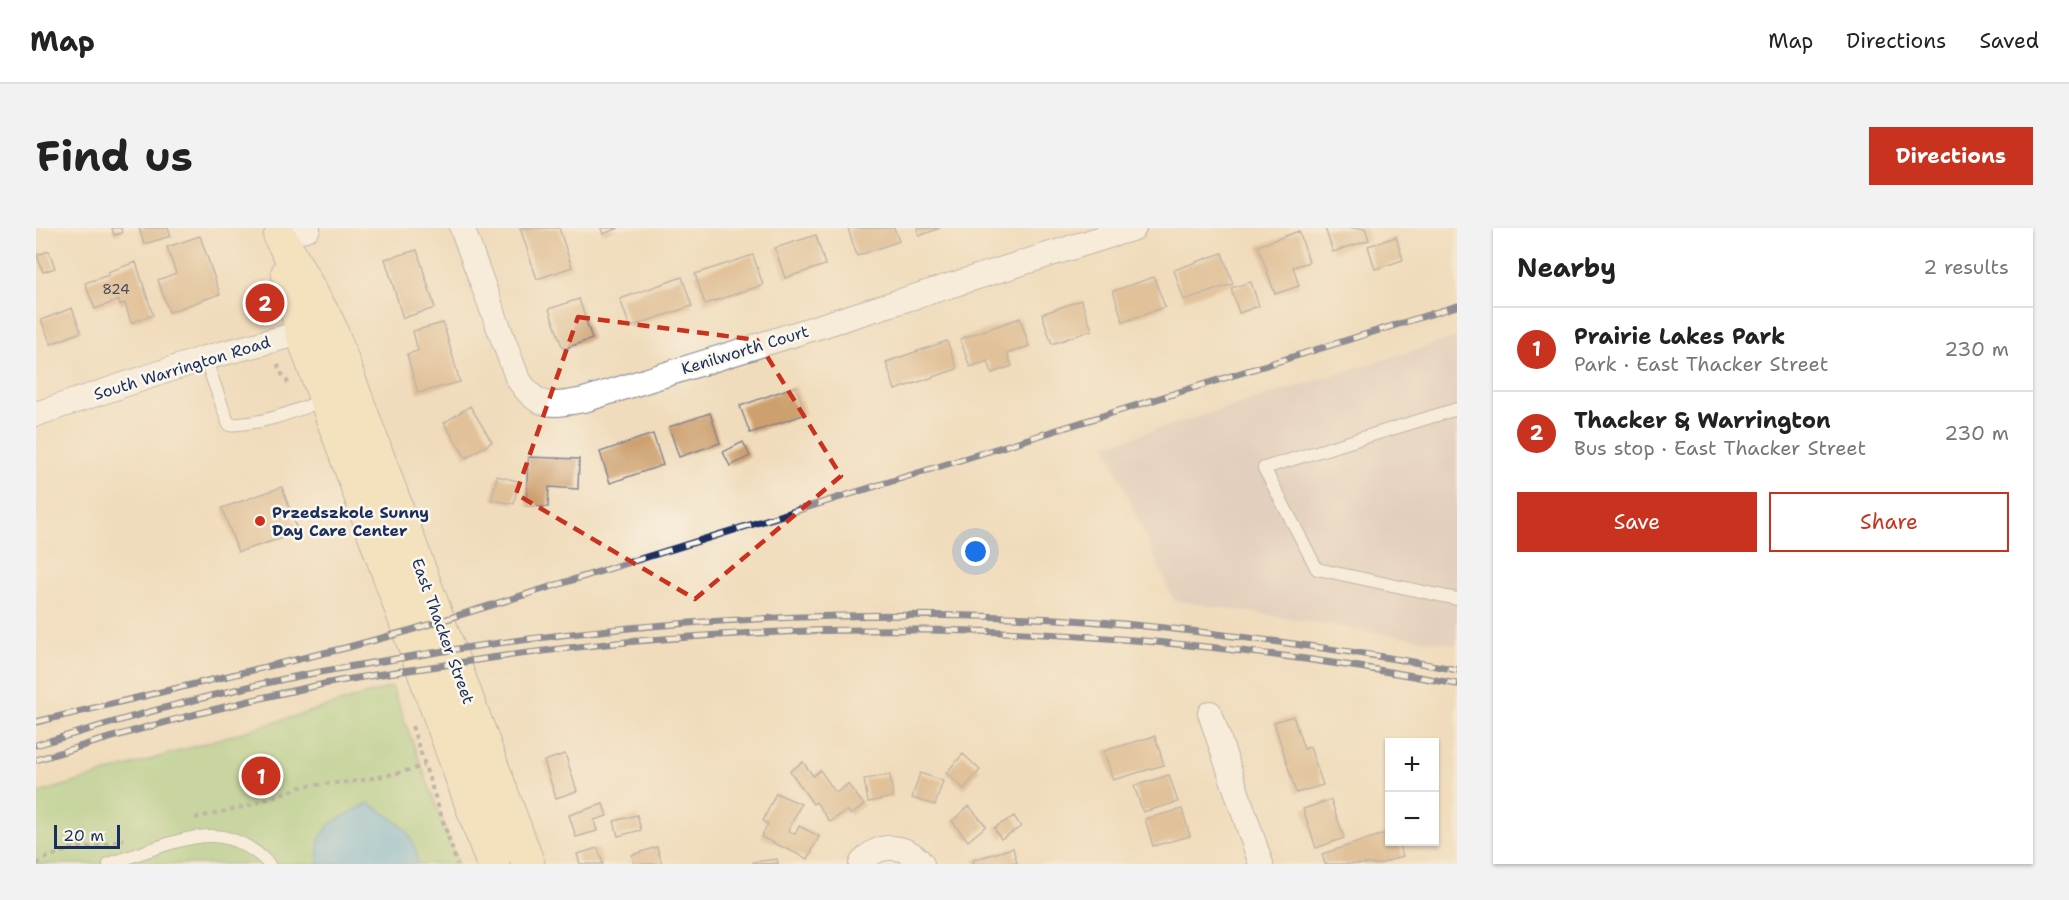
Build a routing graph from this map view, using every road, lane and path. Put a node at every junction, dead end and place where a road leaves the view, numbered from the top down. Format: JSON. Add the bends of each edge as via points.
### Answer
{"nodes":[{"id":1,"x":462,"y":228,"type":"edge"},
{"id":2,"x":1134,"y":228,"type":"edge"},
{"id":3,"x":288,"y":231,"type":"edge"},
{"id":4,"x":316,"y":329,"type":"junction"},
{"id":5,"x":205,"y":358,"type":"junction"},
{"id":6,"x":325,"y":399,"type":"junction"},
{"id":7,"x":1457,"y":409,"type":"edge"},
{"id":8,"x":36,"y":414,"type":"edge"},
{"id":9,"x":1457,"y":599,"type":"edge"},
{"id":10,"x":1210,"y":713,"type":"dead end"},
{"id":11,"x":192,"y":819,"type":"dead end"},
{"id":12,"x":125,"y":838,"type":"dead end"},
{"id":13,"x":37,"y":864,"type":"edge"},
{"id":14,"x":110,"y":864,"type":"edge"},
{"id":15,"x":269,"y":864,"type":"edge"},
{"id":16,"x":458,"y":864,"type":"edge"},
{"id":17,"x":493,"y":864,"type":"edge"},
{"id":18,"x":528,"y":864,"type":"edge"},
{"id":19,"x":861,"y":864,"type":"edge"},
{"id":20,"x":922,"y":864,"type":"edge"},
{"id":21,"x":1261,"y":864,"type":"edge"}],
"edges":[{"from":1,"to":2,"type":"street","name":"Kenilworth Court","via":[[517,377],[533,399],[556,405],[584,400]]},
{"from":3,"to":4,"type":"main road","name":"East Thacker Street"},
{"from":4,"to":5,"type":"street","name":"South Warrington Road"},
{"from":4,"to":6,"type":"main road","name":"East Thacker Street"},
{"from":4,"to":18,"type":"main road","name":"East Thacker Street"},
{"from":5,"to":6,"type":"lane","via":[[229,425],[280,417]]},
{"from":5,"to":8,"type":"street","name":"South Warrington Road"},
{"from":6,"to":17,"type":"main road","name":"East Thacker Street"},
{"from":7,"to":9,"type":"lane","via":[[1264,468],[1317,569]]},
{"from":10,"to":21,"type":"street"},
{"from":11,"to":16,"type":"path","via":[[251,805],[304,786],[358,781],[424,766]]},
{"from":12,"to":13,"type":"path","via":[[92,848],[77,848]]},
{"from":14,"to":15,"type":"lane","via":[[188,839],[212,836],[231,838]]},
{"from":19,"to":20,"type":"street","via":[[873,852],[897,847]]}]}
